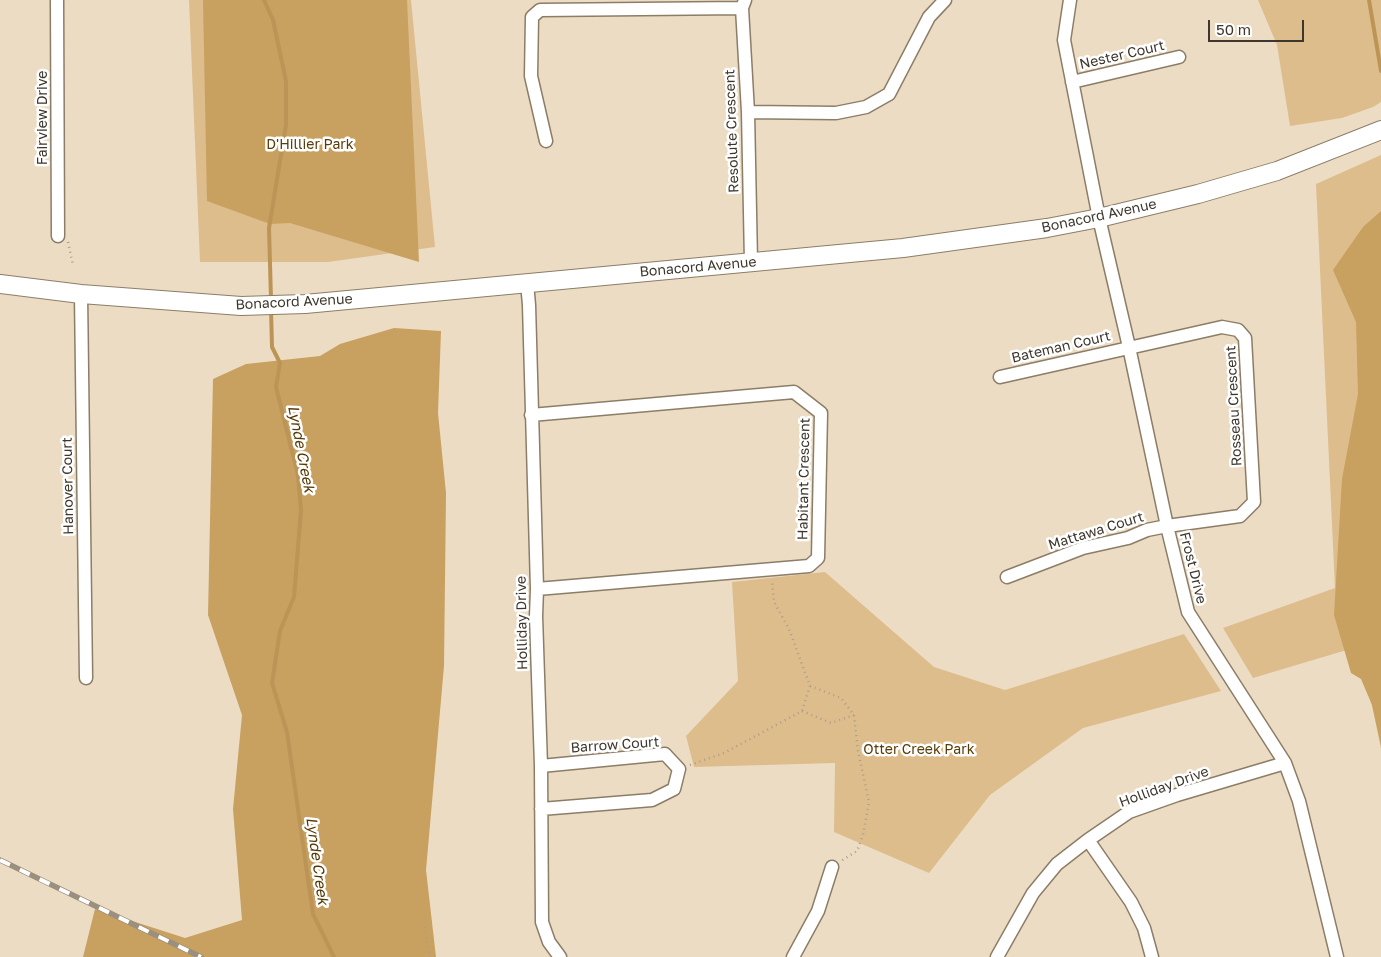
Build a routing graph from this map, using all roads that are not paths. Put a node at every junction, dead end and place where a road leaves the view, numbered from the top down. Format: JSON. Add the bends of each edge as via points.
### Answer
{"nodes":[{"id":1,"x":57,"y":0,"type":"edge"},
{"id":2,"x":945,"y":0,"type":"edge"},
{"id":3,"x":1070,"y":0,"type":"edge"},
{"id":4,"x":743,"y":4,"type":"edge"},
{"id":5,"x":1179,"y":57,"type":"dead end"},
{"id":6,"x":1072,"y":82,"type":"junction"},
{"id":7,"x":748,"y":112,"type":"junction"},
{"id":8,"x":1381,"y":130,"type":"edge"},
{"id":9,"x":546,"y":141,"type":"dead end"},
{"id":10,"x":1099,"y":218,"type":"junction"},
{"id":11,"x":58,"y":236,"type":"road end"},
{"id":12,"x":751,"y":262,"type":"junction"},
{"id":13,"x":527,"y":283,"type":"junction"},
{"id":14,"x":0,"y":284,"type":"edge"},
{"id":15,"x":81,"y":294,"type":"junction"},
{"id":16,"x":1129,"y":348,"type":"junction"},
{"id":17,"x":1000,"y":377,"type":"dead end"},
{"id":18,"x":531,"y":415,"type":"junction"},
{"id":19,"x":1167,"y":526,"type":"junction"},
{"id":20,"x":1007,"y":577,"type":"dead end"},
{"id":21,"x":537,"y":589,"type":"junction"},
{"id":22,"x":86,"y":678,"type":"dead end"},
{"id":23,"x":1285,"y":763,"type":"junction"},
{"id":24,"x":541,"y":766,"type":"junction"},
{"id":25,"x":541,"y":809,"type":"junction"},
{"id":26,"x":1088,"y":840,"type":"junction"},
{"id":27,"x":832,"y":867,"type":"road end"},
{"id":28,"x":560,"y":957,"type":"edge"},
{"id":29,"x":793,"y":957,"type":"edge"},
{"id":30,"x":997,"y":957,"type":"edge"},
{"id":31,"x":1152,"y":957,"type":"edge"},
{"id":32,"x":1337,"y":957,"type":"edge"}],
"edges":[{"from":1,"to":11,"type":"street","name":"Fairview Drive"},
{"from":2,"to":7,"type":"street","via":[[929,18],[889,94],[866,106],[836,113]]},
{"from":3,"to":6,"type":"street","via":[[1064,40]]},
{"from":4,"to":7,"type":"street","name":"Resolute Crescent"},
{"from":4,"to":9,"type":"street","via":[[540,10],[532,18],[531,76]]},
{"from":5,"to":6,"type":"street","name":"Nester Court"},
{"from":6,"to":10,"type":"street"},
{"from":7,"to":12,"type":"street","name":"Resolute Crescent"},
{"from":8,"to":10,"type":"street","name":"Bonacord Avenue","via":[[1277,170],[1198,194]]},
{"from":10,"to":12,"type":"street","name":"Bonacord Avenue","via":[[903,248]]},
{"from":10,"to":16,"type":"street","name":"Frost Drive"},
{"from":12,"to":13,"type":"street","name":"Bonacord Avenue"},
{"from":13,"to":15,"type":"street","name":"Bonacord Avenue","via":[[305,304],[242,306]]},
{"from":13,"to":18,"type":"street","name":"Holliday Drive"},
{"from":14,"to":15,"type":"street","name":"Bonacord Avenue"},
{"from":15,"to":22,"type":"street","name":"Hanover Court"},
{"from":16,"to":17,"type":"street","name":"Bateman Court"},
{"from":16,"to":19,"type":"street","name":"Frost Drive"},
{"from":16,"to":19,"type":"street","name":"Rosseau Crescent","via":[[1222,327],[1238,330],[1245,338],[1254,502],[1240,516]]},
{"from":18,"to":21,"type":"street","name":"Holliday Drive"},
{"from":18,"to":21,"type":"street","name":"Habitant Crescent","via":[[794,392],[821,413],[818,558],[809,566]]},
{"from":19,"to":20,"type":"street","name":"Mattawa Court","via":[[1083,548]]},
{"from":19,"to":23,"type":"street","name":"Frost Drive","via":[[1188,612]]},
{"from":21,"to":24,"type":"street","name":"Holliday Drive"},
{"from":23,"to":26,"type":"street","name":"Holliday Drive","via":[[1129,812]]},
{"from":23,"to":32,"type":"street","name":"Frost Drive","via":[[1299,801]]},
{"from":24,"to":25,"type":"street","name":"Holliday Drive"},
{"from":24,"to":25,"type":"street","name":"Barrow Court","via":[[665,754],[679,768],[674,789],[652,800]]},
{"from":25,"to":28,"type":"street","name":"Holliday Drive","via":[[542,922],[549,942]]},
{"from":26,"to":30,"type":"street","name":"Holliday Drive","via":[[1057,864],[1033,893]]},
{"from":26,"to":31,"type":"street","via":[[1131,902],[1144,928]]},
{"from":27,"to":29,"type":"street","via":[[818,911]]}]}
